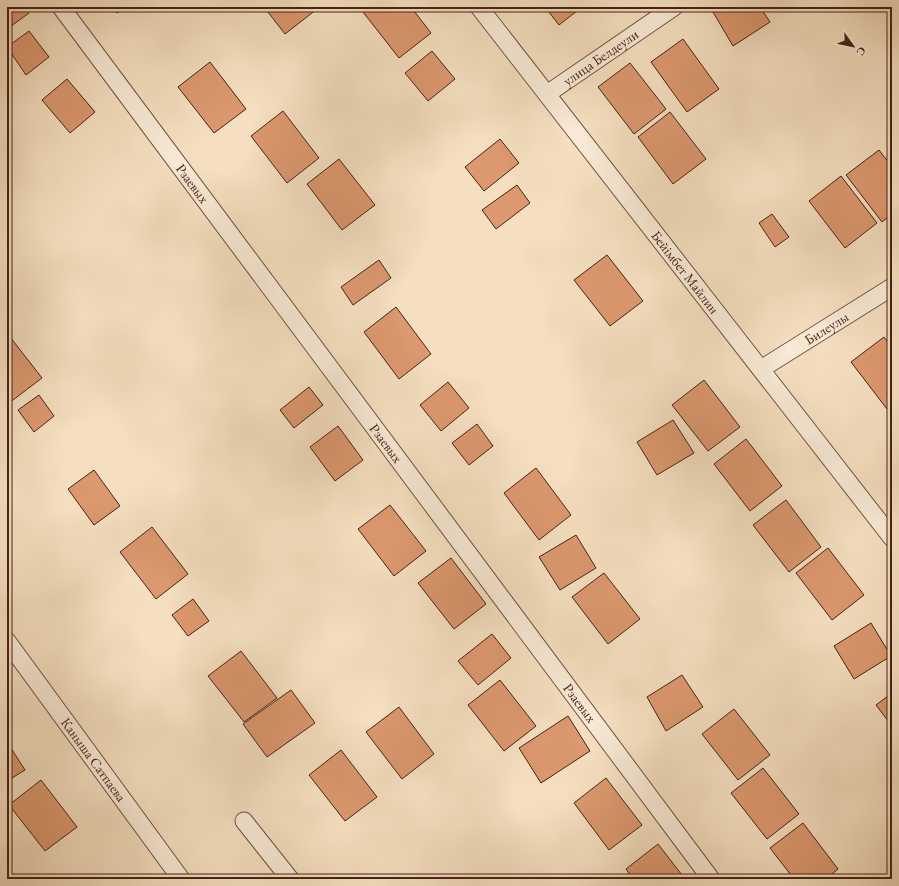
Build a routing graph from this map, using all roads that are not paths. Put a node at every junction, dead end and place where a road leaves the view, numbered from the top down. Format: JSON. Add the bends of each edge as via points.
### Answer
{"nodes":[{"id":1,"x":62,"y":7,"type":"edge"},
{"id":2,"x":479,"y":7,"type":"edge"},
{"id":3,"x":674,"y":7,"type":"edge"},
{"id":4,"x":547,"y":94,"type":"junction"},
{"id":5,"x":892,"y":287,"type":"edge"},
{"id":6,"x":761,"y":369,"type":"junction"},
{"id":7,"x":892,"y":538,"type":"edge"},
{"id":8,"x":7,"y":641,"type":"edge"},
{"id":9,"x":244,"y":821,"type":"dead end"},
{"id":10,"x":181,"y":879,"type":"edge"},
{"id":11,"x":290,"y":879,"type":"edge"},
{"id":12,"x":711,"y":879,"type":"edge"}],
"edges":[{"from":1,"to":12,"type":"street","name":"Рзаевых"},
{"from":2,"to":4,"type":"street","name":"Бейімбет Майлин"},
{"from":3,"to":4,"type":"street","name":"улица Белдеули"},
{"from":4,"to":6,"type":"street","name":"Бейімбет Майлин"},
{"from":5,"to":6,"type":"street","name":"Билеулы"},
{"from":6,"to":7,"type":"street","name":"Бейімбет Майлин"},
{"from":8,"to":10,"type":"street","name":"Каныша Сатпаева"},
{"from":9,"to":11,"type":"street"}]}
